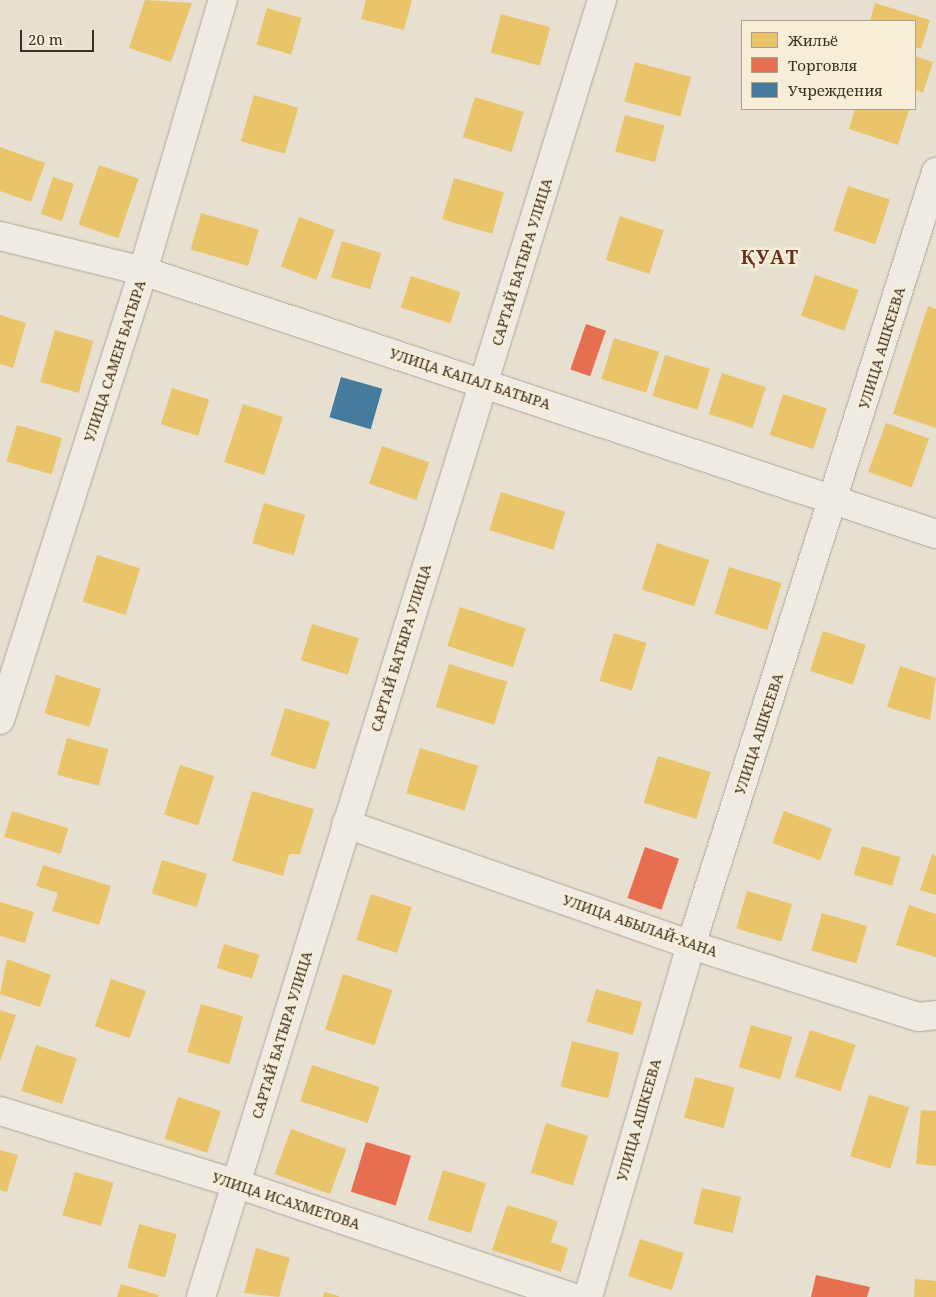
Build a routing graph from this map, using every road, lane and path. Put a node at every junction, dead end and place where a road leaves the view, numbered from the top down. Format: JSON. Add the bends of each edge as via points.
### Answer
{"nodes":[{"id":1,"x":223,"y":0,"type":"edge"},
{"id":2,"x":602,"y":0,"type":"edge"},
{"id":3,"x":936,"y":172,"type":"edge"},
{"id":4,"x":0,"y":236,"type":"edge"},
{"id":5,"x":143,"y":271,"type":"junction"},
{"id":6,"x":484,"y":384,"type":"junction"},
{"id":7,"x":835,"y":499,"type":"junction"},
{"id":8,"x":936,"y":534,"type":"edge"},
{"id":9,"x":0,"y":720,"type":"edge"},
{"id":10,"x":346,"y":824,"type":"junction"},
{"id":11,"x":691,"y":945,"type":"junction"},
{"id":12,"x":936,"y":1015,"type":"edge"},
{"id":13,"x":0,"y":1111,"type":"edge"},
{"id":14,"x":236,"y":1184,"type":"junction"},
{"id":15,"x":201,"y":1297,"type":"edge"},
{"id":16,"x":570,"y":1297,"type":"edge"},
{"id":17,"x":588,"y":1297,"type":"edge"}],
"edges":[{"from":1,"to":5,"type":"street","name":"УЛИЦА САМЕН БАТЫРА"},
{"from":2,"to":6,"type":"street","name":"САРТАЙ БАТЫРА УЛИЦА"},
{"from":3,"to":7,"type":"street","name":"УЛИЦА АШКЕЕВА"},
{"from":4,"to":5,"type":"street","name":"УЛИЦА КАПАЛ БАТЫРА"},
{"from":5,"to":6,"type":"street","name":"УЛИЦА КАПАЛ БАТЫРА"},
{"from":5,"to":9,"type":"street","name":"УЛИЦА САМЕН БАТЫРА"},
{"from":6,"to":7,"type":"street","name":"УЛИЦА КАПАЛ БАТЫРА"},
{"from":6,"to":10,"type":"street","name":"САРТАЙ БАТЫРА УЛИЦА"},
{"from":7,"to":8,"type":"street","name":"УЛИЦА КАПАЛ БАТЫРА"},
{"from":7,"to":11,"type":"street","name":"УЛИЦА АШКЕЕВА"},
{"from":10,"to":11,"type":"street","name":"УЛИЦА АБЫЛАЙ-ХАНА"},
{"from":10,"to":14,"type":"street","name":"САРТАЙ БАТЫРА УЛИЦА"},
{"from":11,"to":12,"type":"street","name":"УЛИЦА АБЫЛАЙ-ХАНА","via":[[918,1017]]},
{"from":11,"to":17,"type":"street","name":"УЛИЦА АШКЕЕВА"},
{"from":13,"to":14,"type":"street","name":"УЛИЦА ИСАХМЕТОВА"},
{"from":14,"to":15,"type":"street","name":"САРТАЙ БАТЫРА УЛИЦА"},
{"from":14,"to":16,"type":"street","name":"УЛИЦА ИСАХМЕТОВА"}]}
